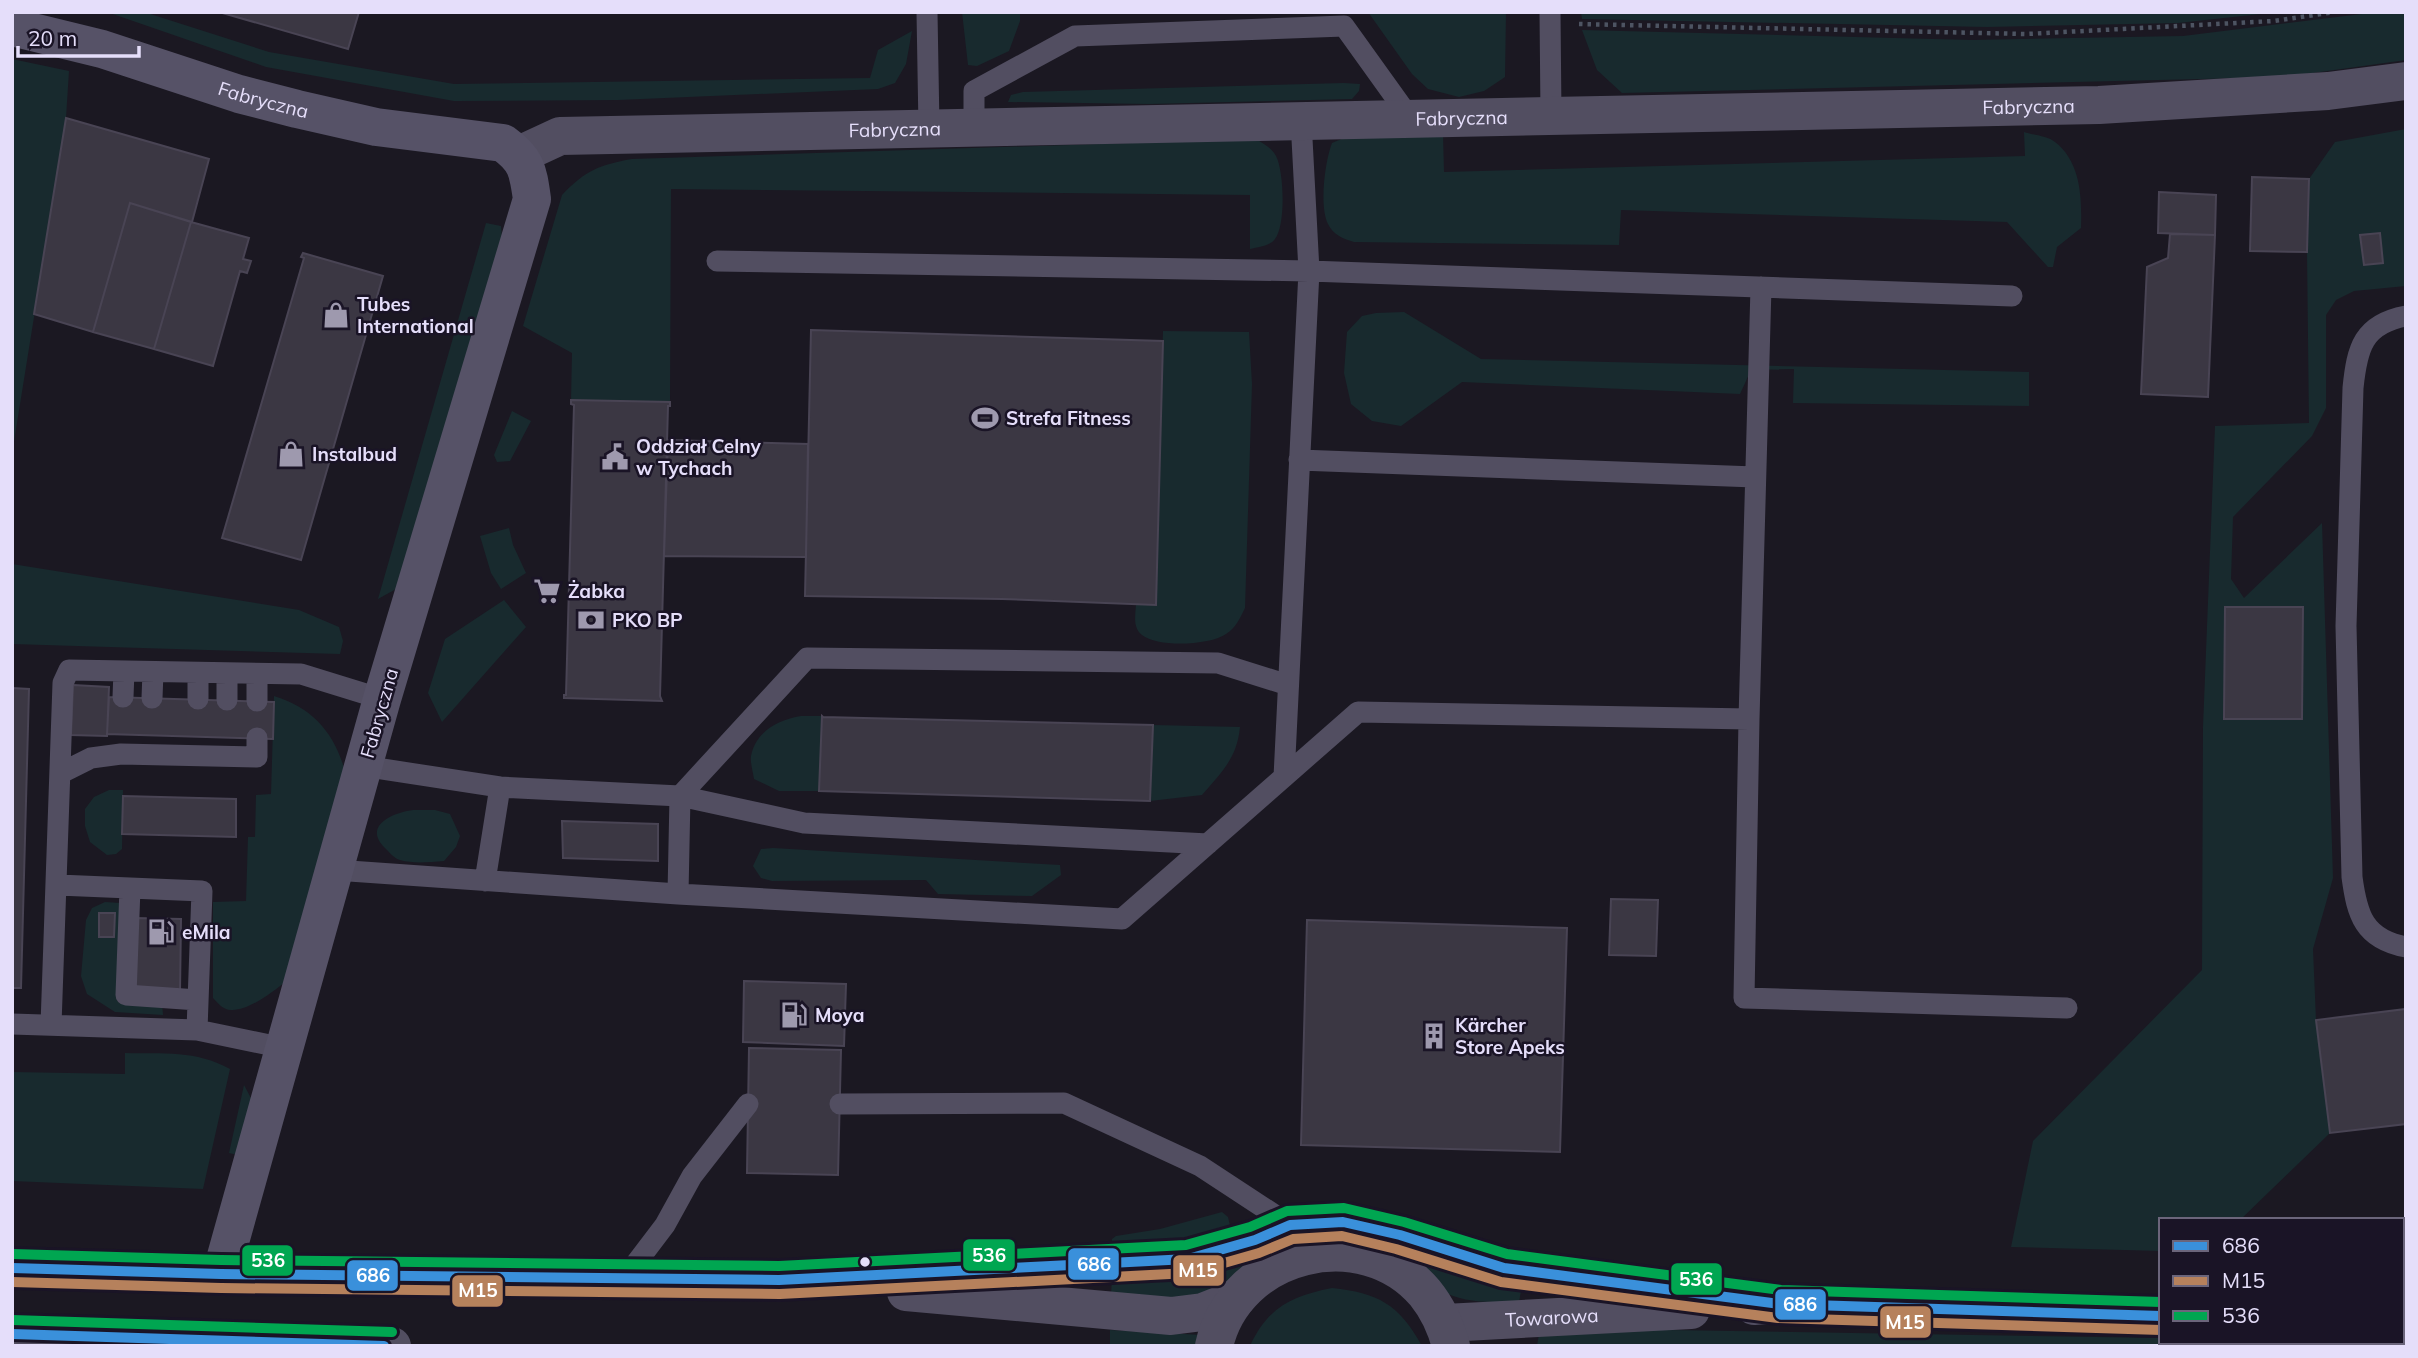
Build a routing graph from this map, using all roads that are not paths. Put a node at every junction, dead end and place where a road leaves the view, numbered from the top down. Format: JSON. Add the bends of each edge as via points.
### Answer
{"nodes":[{"id":1,"x":927,"y":12,"type":"edge"},
{"id":2,"x":1550,"y":18,"type":"edge"},
{"id":3,"x":12,"y":27,"type":"edge"},
{"id":4,"x":2406,"y":81,"type":"edge"},
{"id":5,"x":1551,"y":115,"type":"junction"},
{"id":6,"x":1410,"y":118,"type":"junction"},
{"id":7,"x":1301,"y":120,"type":"junction"},
{"id":8,"x":974,"y":127,"type":"junction"},
{"id":9,"x":929,"y":128,"type":"junction"},
{"id":10,"x":519,"y":155,"type":"junction"},
{"id":11,"x":717,"y":261,"type":"dead end"},
{"id":12,"x":1309,"y":271,"type":"junction"},
{"id":13,"x":1761,"y":287,"type":"junction"},
{"id":14,"x":2012,"y":296,"type":"dead end"},
{"id":15,"x":2406,"y":316,"type":"edge"},
{"id":16,"x":1299,"y":460,"type":"junction"},
{"id":17,"x":1755,"y":477,"type":"junction"},
{"id":18,"x":124,"y":671,"type":"junction"},
{"id":19,"x":153,"y":672,"type":"junction"},
{"id":20,"x":198,"y":673,"type":"junction"},
{"id":21,"x":227,"y":673,"type":"junction"},
{"id":22,"x":257,"y":674,"type":"junction"},
{"id":23,"x":1288,"y":685,"type":"junction"},
{"id":24,"x":123,"y":697,"type":"dead end"},
{"id":25,"x":152,"y":698,"type":"dead end"},
{"id":26,"x":198,"y":699,"type":"dead end"},
{"id":27,"x":382,"y":699,"type":"junction"},
{"id":28,"x":227,"y":700,"type":"dead end"},
{"id":29,"x":257,"y":701,"type":"dead end"},
{"id":30,"x":1748,"y":719,"type":"junction"},
{"id":31,"x":257,"y":738,"type":"dead end"},
{"id":32,"x":363,"y":766,"type":"junction"},
{"id":33,"x":61,"y":773,"type":"junction"},
{"id":34,"x":1284,"y":778,"type":"junction"},
{"id":35,"x":500,"y":787,"type":"junction"},
{"id":36,"x":680,"y":796,"type":"junction"},
{"id":37,"x":1208,"y":844,"type":"junction"},
{"id":38,"x":335,"y":870,"type":"junction"},
{"id":39,"x":485,"y":881,"type":"junction"},
{"id":40,"x":58,"y":885,"type":"junction"},
{"id":41,"x":130,"y":888,"type":"junction"},
{"id":42,"x":678,"y":894,"type":"junction"},
{"id":43,"x":2406,"y":947,"type":"edge"},
{"id":44,"x":198,"y":1000,"type":"junction"},
{"id":45,"x":2067,"y":1008,"type":"dead end"},
{"id":46,"x":12,"y":1024,"type":"edge"},
{"id":47,"x":51,"y":1025,"type":"junction"},
{"id":48,"x":197,"y":1030,"type":"junction"},
{"id":49,"x":284,"y":1048,"type":"junction"},
{"id":50,"x":748,"y":1104,"type":"dead end"},
{"id":51,"x":840,"y":1104,"type":"dead end"},
{"id":52,"x":1290,"y":1225,"type":"junction"},
{"id":53,"x":12,"y":1268,"type":"edge"},
{"id":54,"x":220,"y":1274,"type":"junction"},
{"id":55,"x":624,"y":1279,"type":"junction"},
{"id":56,"x":779,"y":1280,"type":"junction"},
{"id":57,"x":1236,"y":1299,"type":"junction"},
{"id":58,"x":1780,"y":1304,"type":"junction"},
{"id":59,"x":2159,"y":1316,"type":"edge"},
{"id":60,"x":12,"y":1334,"type":"edge"},
{"id":61,"x":1448,"y":1334,"type":"edge"},
{"id":62,"x":392,"y":1346,"type":"edge"},
{"id":63,"x":1214,"y":1346,"type":"edge"}],
"edges":[{"from":1,"to":9,"type":"lane"},
{"from":2,"to":5,"type":"lane"},
{"from":3,"to":10,"type":"main road","name":"Fabryczna","via":[[102,49],[297,109],[376,127],[503,143]]},
{"from":4,"to":5,"type":"street","name":"Fabryczna","via":[[2328,91],[2099,105]]},
{"from":5,"to":6,"type":"street","name":"Fabryczna"},
{"from":6,"to":7,"type":"street","name":"Fabryczna"},
{"from":6,"to":8,"type":"lane","via":[[1344,26],[1075,36],[974,91]]},
{"from":7,"to":8,"type":"street","name":"Fabryczna"},
{"from":7,"to":12,"type":"lane"},
{"from":8,"to":9,"type":"street","name":"Fabryczna"},
{"from":9,"to":10,"type":"street","name":"Fabryczna","via":[[560,136]]},
{"from":10,"to":27,"type":"main road","name":"Fabryczna","via":[[533,199]]},
{"from":11,"to":12,"type":"lane"},
{"from":12,"to":13,"type":"lane"},
{"from":12,"to":16,"type":"lane"},
{"from":13,"to":14,"type":"lane"},
{"from":13,"to":17,"type":"lane"},
{"from":15,"to":43,"type":"lane","via":[[2385,320],[2366,337],[2356,361],[2346,626],[2356,903],[2364,924],[2381,940]]},
{"from":16,"to":17,"type":"lane"},
{"from":16,"to":23,"type":"lane"},
{"from":17,"to":30,"type":"lane"},
{"from":18,"to":19,"type":"lane"},
{"from":18,"to":24,"type":"lane"},
{"from":18,"to":33,"type":"lane","via":[[69,670],[63,683]]},
{"from":19,"to":20,"type":"lane"},
{"from":19,"to":25,"type":"lane"},
{"from":20,"to":21,"type":"lane"},
{"from":20,"to":26,"type":"lane"},
{"from":21,"to":22,"type":"lane"},
{"from":21,"to":28,"type":"lane"},
{"from":22,"to":27,"type":"lane","via":[[301,674]]},
{"from":22,"to":29,"type":"lane"},
{"from":23,"to":34,"type":"lane"},
{"from":23,"to":36,"type":"lane","via":[[1218,663],[807,658]]},
{"from":27,"to":32,"type":"main road","name":"Fabryczna"},
{"from":30,"to":34,"type":"lane","via":[[1358,712]]},
{"from":30,"to":45,"type":"lane","via":[[1744,998]]},
{"from":31,"to":33,"type":"lane","via":[[257,757],[227,747],[122,744]]},
{"from":32,"to":35,"type":"lane"},
{"from":32,"to":38,"type":"main road","name":"Fabryczna"},
{"from":33,"to":40,"type":"lane"},
{"from":34,"to":37,"type":"lane"},
{"from":35,"to":36,"type":"lane"},
{"from":35,"to":39,"type":"lane"},
{"from":36,"to":37,"type":"lane","via":[[804,823]]},
{"from":36,"to":42,"type":"lane"},
{"from":37,"to":42,"type":"lane","via":[[1122,919]]},
{"from":38,"to":39,"type":"lane"},
{"from":38,"to":49,"type":"main road","name":"Fabryczna"},
{"from":39,"to":42,"type":"lane"},
{"from":40,"to":41,"type":"lane"},
{"from":40,"to":47,"type":"lane"},
{"from":41,"to":44,"type":"lane","via":[[126,995]]},
{"from":41,"to":44,"type":"lane","via":[[202,891]]},
{"from":44,"to":48,"type":"lane"},
{"from":46,"to":47,"type":"lane"},
{"from":47,"to":48,"type":"lane"},
{"from":48,"to":49,"type":"lane"},
{"from":49,"to":54,"type":"main road","name":"Fabryczna"},
{"from":50,"to":55,"type":"lane","via":[[691,1176],[665,1225]]},
{"from":51,"to":52,"type":"lane","via":[[1064,1103],[1200,1166]]},
{"from":52,"to":56,"type":"street","via":[[1188,1259]]},
{"from":52,"to":58,"type":"street","via":[[1343,1222],[1504,1268]]},
{"from":53,"to":54,"type":"main road"},
{"from":54,"to":55,"type":"street"},
{"from":55,"to":56,"type":"street"},
{"from":56,"to":57,"type":"street","via":[[1171,1315],[1203,1312]]},
{"from":57,"to":61,"type":"street","via":[[1262,1274],[1294,1258],[1329,1252],[1365,1256],[1398,1270],[1425,1293]]},
{"from":57,"to":63,"type":"street"},
{"from":58,"to":59,"type":"street","name":"Towarowa"},
{"from":58,"to":61,"type":"street","name":"Towarowa"},
{"from":60,"to":62,"type":"street"}]}
